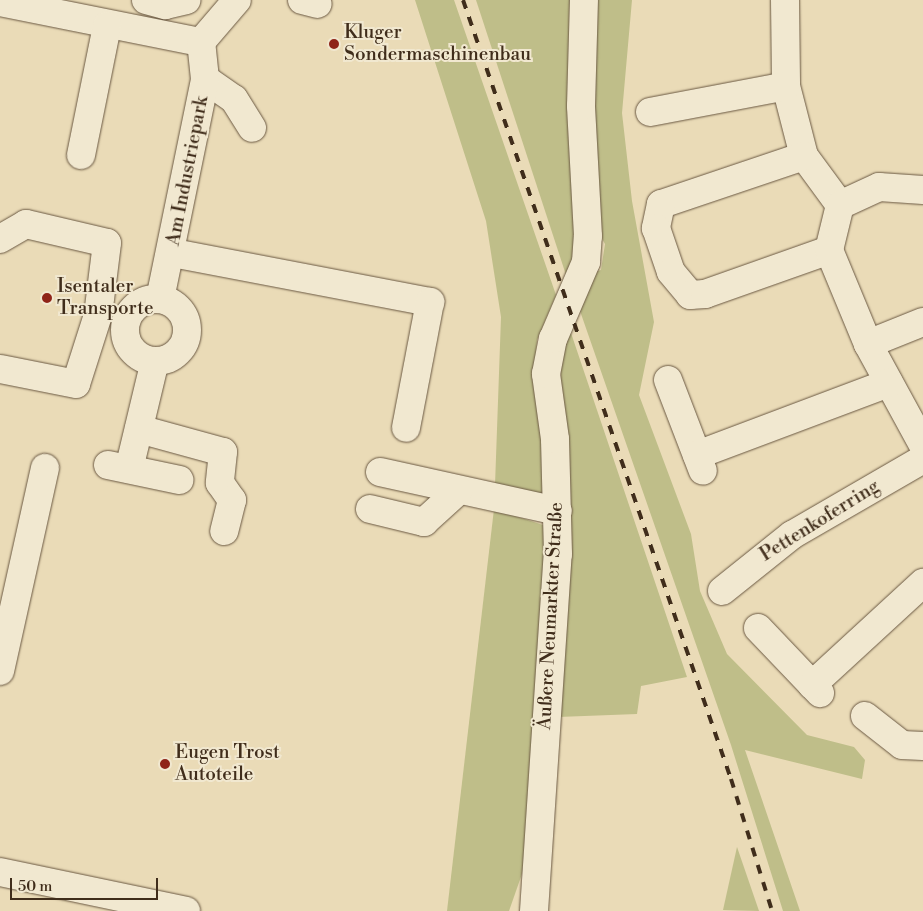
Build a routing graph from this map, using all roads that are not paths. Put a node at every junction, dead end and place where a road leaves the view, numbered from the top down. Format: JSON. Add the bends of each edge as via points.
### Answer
{"nodes":[{"id":1,"x":146,"y":0,"type":"edge"},
{"id":2,"x":186,"y":0,"type":"edge"},
{"id":3,"x":237,"y":0,"type":"edge"},
{"id":4,"x":584,"y":0,"type":"edge"},
{"id":5,"x":784,"y":0,"type":"edge"},
{"id":6,"x":0,"y":2,"type":"edge"},
{"id":7,"x":66,"y":8,"type":"edge"},
{"id":8,"x":107,"y":26,"type":"junction"},
{"id":9,"x":201,"y":42,"type":"junction"},
{"id":10,"x":205,"y":79,"type":"junction"},
{"id":11,"x":786,"y":86,"type":"junction"},
{"id":12,"x":650,"y":112,"type":"dead end"},
{"id":13,"x":252,"y":128,"type":"dead end"},
{"id":14,"x":81,"y":155,"type":"dead end"},
{"id":15,"x":804,"y":156,"type":"junction"},
{"id":16,"x":923,"y":190,"type":"edge"},
{"id":17,"x":840,"y":205,"type":"junction"},
{"id":18,"x":0,"y":239,"type":"edge"},
{"id":19,"x":829,"y":250,"type":"junction"},
{"id":20,"x":173,"y":253,"type":"junction"},
{"id":21,"x":160,"y":299,"type":"junction"},
{"id":22,"x":98,"y":315,"type":"junction"},
{"id":23,"x":126,"y":321,"type":"junction"},
{"id":24,"x":923,"y":322,"type":"edge"},
{"id":25,"x":868,"y":344,"type":"junction"},
{"id":26,"x":156,"y":361,"type":"junction"},
{"id":27,"x":0,"y":369,"type":"edge"},
{"id":28,"x":668,"y":380,"type":"dead end"},
{"id":29,"x":889,"y":383,"type":"junction"},
{"id":30,"x":406,"y":428,"type":"dead end"},
{"id":31,"x":139,"y":429,"type":"junction"},
{"id":32,"x":923,"y":445,"type":"edge"},
{"id":33,"x":923,"y":459,"type":"edge"},
{"id":34,"x":45,"y":468,"type":"dead end"},
{"id":35,"x":380,"y":472,"type":"dead end"},
{"id":36,"x":179,"y":480,"type":"dead end"},
{"id":37,"x":459,"y":490,"type":"junction"},
{"id":38,"x":370,"y":509,"type":"dead end"},
{"id":39,"x":558,"y":511,"type":"junction"},
{"id":40,"x":224,"y":531,"type":"dead end"},
{"id":41,"x":923,"y":583,"type":"edge"},
{"id":42,"x":722,"y":591,"type":"dead end"},
{"id":43,"x":758,"y":628,"type":"dead end"},
{"id":44,"x":0,"y":670,"type":"edge"},
{"id":45,"x":865,"y":716,"type":"dead end"},
{"id":46,"x":923,"y":746,"type":"edge"},
{"id":47,"x":537,"y":862,"type":"junction"},
{"id":48,"x":0,"y":872,"type":"edge"},
{"id":49,"x":125,"y":904,"type":"edge"},
{"id":50,"x":186,"y":911,"type":"edge"},
{"id":51,"x":516,"y":911,"type":"edge"},
{"id":52,"x":534,"y":911,"type":"edge"}],
"edges":[{"from":1,"to":2,"type":"street","via":[[165,5]]},
{"from":3,"to":9,"type":"street"},
{"from":4,"to":39,"type":"street","name":"Äußere Neumarkter Straße","via":[[581,106],[588,250],[553,338],[546,374]]},
{"from":5,"to":11,"type":"street"},
{"from":6,"to":7,"type":"street"},
{"from":7,"to":8,"type":"street"},
{"from":8,"to":9,"type":"street"},
{"from":8,"to":14,"type":"street"},
{"from":9,"to":10,"type":"street","name":"Am Industriepark"},
{"from":10,"to":13,"type":"street","via":[[234,99]]},
{"from":10,"to":20,"type":"street","name":"Am Industriepark"},
{"from":11,"to":12,"type":"street"},
{"from":11,"to":15,"type":"street"},
{"from":15,"to":17,"type":"street"},
{"from":15,"to":19,"type":"street","via":[[661,204],[656,228],[671,272],[690,295],[705,294]]},
{"from":16,"to":17,"type":"street","via":[[878,188]]},
{"from":17,"to":19,"type":"street"},
{"from":18,"to":22,"type":"street","via":[[26,224],[107,243]]},
{"from":19,"to":25,"type":"street"},
{"from":20,"to":21,"type":"street","name":"Am Industriepark"},
{"from":20,"to":30,"type":"street","via":[[430,302]]},
{"from":21,"to":23,"type":"street","via":[[140,304]]},
{"from":21,"to":26,"type":"street","via":[[177,307],[187,332],[173,356]]},
{"from":22,"to":23,"type":"street"},
{"from":22,"to":27,"type":"street","via":[[76,384]]},
{"from":23,"to":26,"type":"street","via":[[131,348]]},
{"from":24,"to":25,"type":"street"},
{"from":25,"to":29,"type":"street"},
{"from":26,"to":31,"type":"street"},
{"from":28,"to":29,"type":"street","via":[[700,464]]},
{"from":29,"to":32,"type":"street"},
{"from":31,"to":36,"type":"street","via":[[118,467]]},
{"from":31,"to":40,"type":"street","via":[[223,452],[220,483],[232,500]]},
{"from":33,"to":42,"type":"street","name":"Pettenkoferring","via":[[792,535]]},
{"from":34,"to":44,"type":"street"},
{"from":35,"to":37,"type":"street"},
{"from":37,"to":38,"type":"street","via":[[424,522]]},
{"from":37,"to":39,"type":"street"},
{"from":39,"to":47,"type":"street","name":"Äußere Neumarkter Straße"},
{"from":41,"to":43,"type":"street","via":[[816,689]]},
{"from":45,"to":46,"type":"street","via":[[902,745]]},
{"from":47,"to":51,"type":"street"},
{"from":47,"to":52,"type":"street","name":"Äußere Neumarkter Straße"},
{"from":48,"to":49,"type":"street"},
{"from":49,"to":50,"type":"street"}]}
